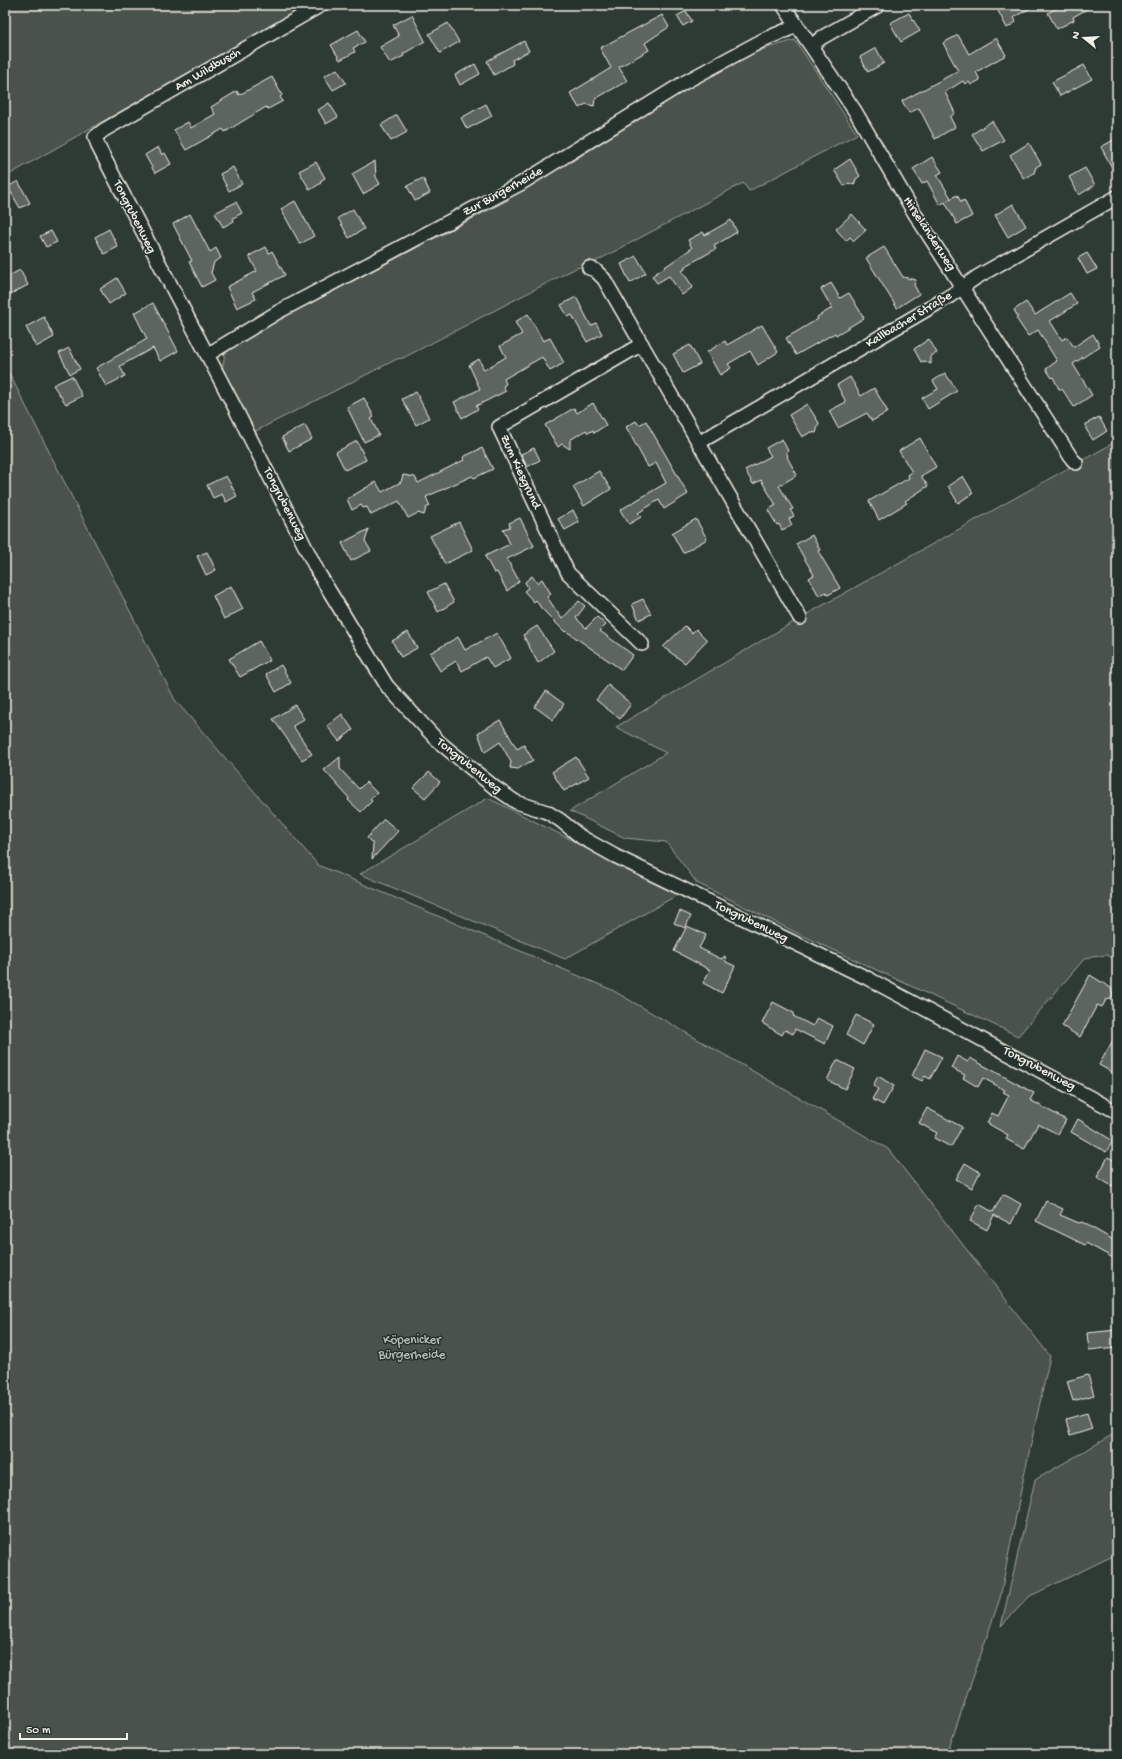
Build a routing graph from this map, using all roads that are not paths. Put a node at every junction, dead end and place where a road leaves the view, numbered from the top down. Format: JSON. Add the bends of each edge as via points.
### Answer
{"nodes":[{"id":1,"x":321,"y":5,"type":"edge"},
{"id":2,"x":783,"y":5,"type":"edge"},
{"id":3,"x":879,"y":5,"type":"edge"},
{"id":4,"x":796,"y":24,"type":"junction"},
{"id":5,"x":812,"y":46,"type":"junction"},
{"id":6,"x":96,"y":137,"type":"joint"},
{"id":7,"x":1117,"y":197,"type":"edge"},
{"id":8,"x":589,"y":268,"type":"dead end"},
{"id":9,"x":962,"y":287,"type":"junction"},
{"id":10,"x":642,"y":344,"type":"junction"},
{"id":11,"x":207,"y":355,"type":"junction"},
{"id":12,"x":700,"y":442,"type":"junction"},
{"id":13,"x":1076,"y":463,"type":"dead end"},
{"id":14,"x":800,"y":618,"type":"dead end"},
{"id":15,"x":642,"y":644,"type":"dead end"},
{"id":16,"x":1117,"y":1112,"type":"edge"}],
"edges":[{"from":1,"to":6,"type":"street","name":"Am Wildbusch"},
{"from":2,"to":4,"type":"street","name":"Hirseländerweg"},
{"from":3,"to":5,"type":"street","via":[[821,38]]},
{"from":4,"to":5,"type":"street","name":"Hirseländerweg"},
{"from":4,"to":11,"type":"street","name":"Zur Bürgerheide","via":[[685,82],[520,184],[285,308]]},
{"from":5,"to":9,"type":"street","name":"Hirseländerweg","via":[[855,111],[915,214]]},
{"from":6,"to":11,"type":"street","name":"Tongrubenweg","via":[[99,148]]},
{"from":7,"to":9,"type":"street","name":"Kallbacher Straße"},
{"from":8,"to":10,"type":"street","via":[[604,279]]},
{"from":9,"to":12,"type":"street","name":"Kallbacher Straße"},
{"from":9,"to":13,"type":"street","name":"Hirseländerweg"},
{"from":10,"to":12,"type":"street"},
{"from":10,"to":15,"type":"street","name":"Zum Kiesgrund","via":[[499,427],[568,573]]},
{"from":11,"to":16,"type":"street","name":"Tongrubenweg","via":[[319,574],[376,671],[422,725],[473,771],[512,799],[547,812],[581,837],[608,852],[867,978]]},
{"from":12,"to":14,"type":"street"}]}
